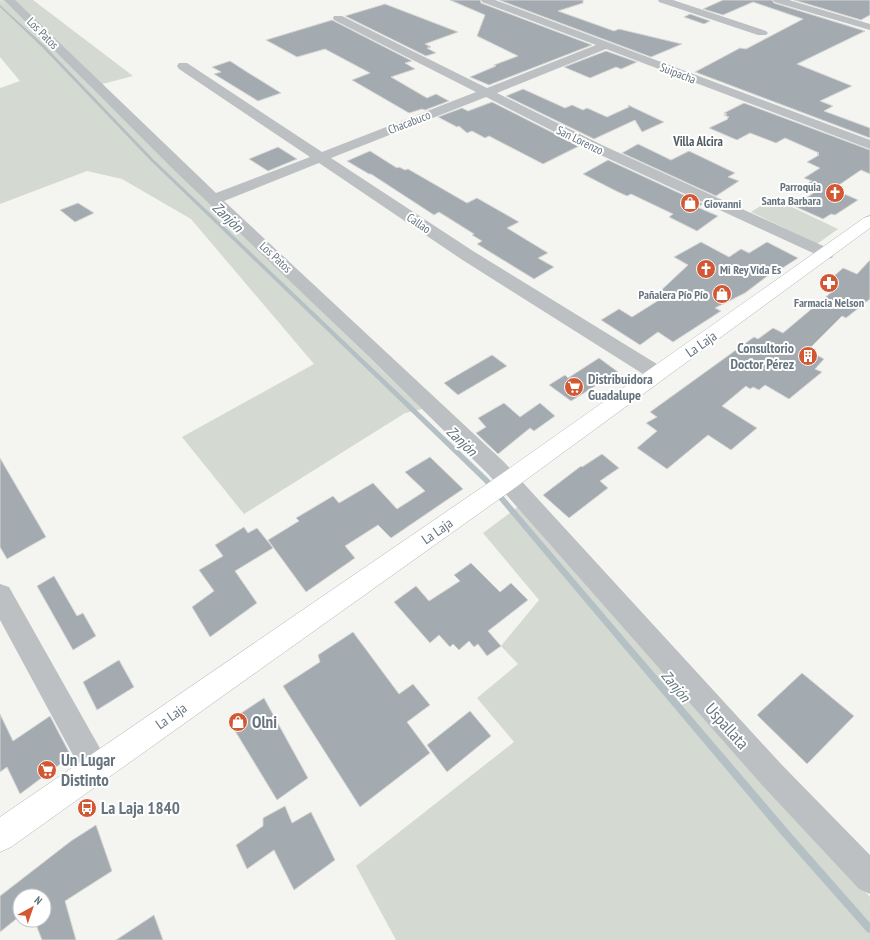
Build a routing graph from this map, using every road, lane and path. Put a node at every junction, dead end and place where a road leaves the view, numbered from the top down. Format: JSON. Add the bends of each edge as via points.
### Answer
{"nodes":[{"id":1,"x":10,"y":0,"type":"edge"},
{"id":2,"x":486,"y":0,"type":"edge"},
{"id":3,"x":663,"y":0,"type":"edge"},
{"id":4,"x":778,"y":0,"type":"edge"},
{"id":5,"x":338,"y":18,"type":"dead end"},
{"id":6,"x":870,"y":27,"type":"edge"},
{"id":7,"x":762,"y":33,"type":"dead end"},
{"id":8,"x":856,"y":35,"type":"dead end"},
{"id":9,"x":605,"y":46,"type":"junction"},
{"id":10,"x":183,"y":66,"type":"dead end"},
{"id":11,"x":485,"y":92,"type":"junction"},
{"id":12,"x":870,"y":145,"type":"edge"},
{"id":13,"x":320,"y":157,"type":"junction"},
{"id":14,"x":214,"y":198,"type":"junction"},
{"id":15,"x":870,"y":221,"type":"edge"},
{"id":16,"x":826,"y":254,"type":"junction"},
{"id":17,"x":658,"y":374,"type":"junction"},
{"id":18,"x":508,"y":481,"type":"junction"},
{"id":19,"x":0,"y":595,"type":"edge"},
{"id":20,"x":96,"y":769,"type":"junction"},
{"id":21,"x":0,"y":836,"type":"edge"},
{"id":22,"x":870,"y":878,"type":"edge"}],
"edges":[{"from":1,"to":14,"type":"street","name":"Los Patos","via":[[179,167]]},
{"from":2,"to":9,"type":"street","name":"Suipacha"},
{"from":3,"to":7,"type":"street"},
{"from":4,"to":6,"type":"street"},
{"from":5,"to":11,"type":"street","name":"San Lorenzo"},
{"from":6,"to":8,"type":"street"},
{"from":9,"to":11,"type":"street","name":"Chacabuco"},
{"from":9,"to":12,"type":"street","name":"Suipacha"},
{"from":10,"to":13,"type":"street","name":"Callao"},
{"from":11,"to":13,"type":"street","name":"Chacabuco"},
{"from":11,"to":16,"type":"street","name":"San Lorenzo","via":[[597,148]]},
{"from":13,"to":14,"type":"street","name":"Chacabuco"},
{"from":13,"to":17,"type":"street","name":"Callao","via":[[467,255]]},
{"from":14,"to":18,"type":"street","name":"Los Patos"},
{"from":15,"to":16,"type":"main road","name":"La Laja"},
{"from":16,"to":17,"type":"main road","name":"La Laja"},
{"from":17,"to":18,"type":"main road","name":"La Laja"},
{"from":18,"to":20,"type":"main road","name":"La Laja"},
{"from":18,"to":22,"type":"street","name":"Uspallata","via":[[772,775]]},
{"from":19,"to":20,"type":"street"},
{"from":20,"to":21,"type":"main road","name":"La Laja"}]}
